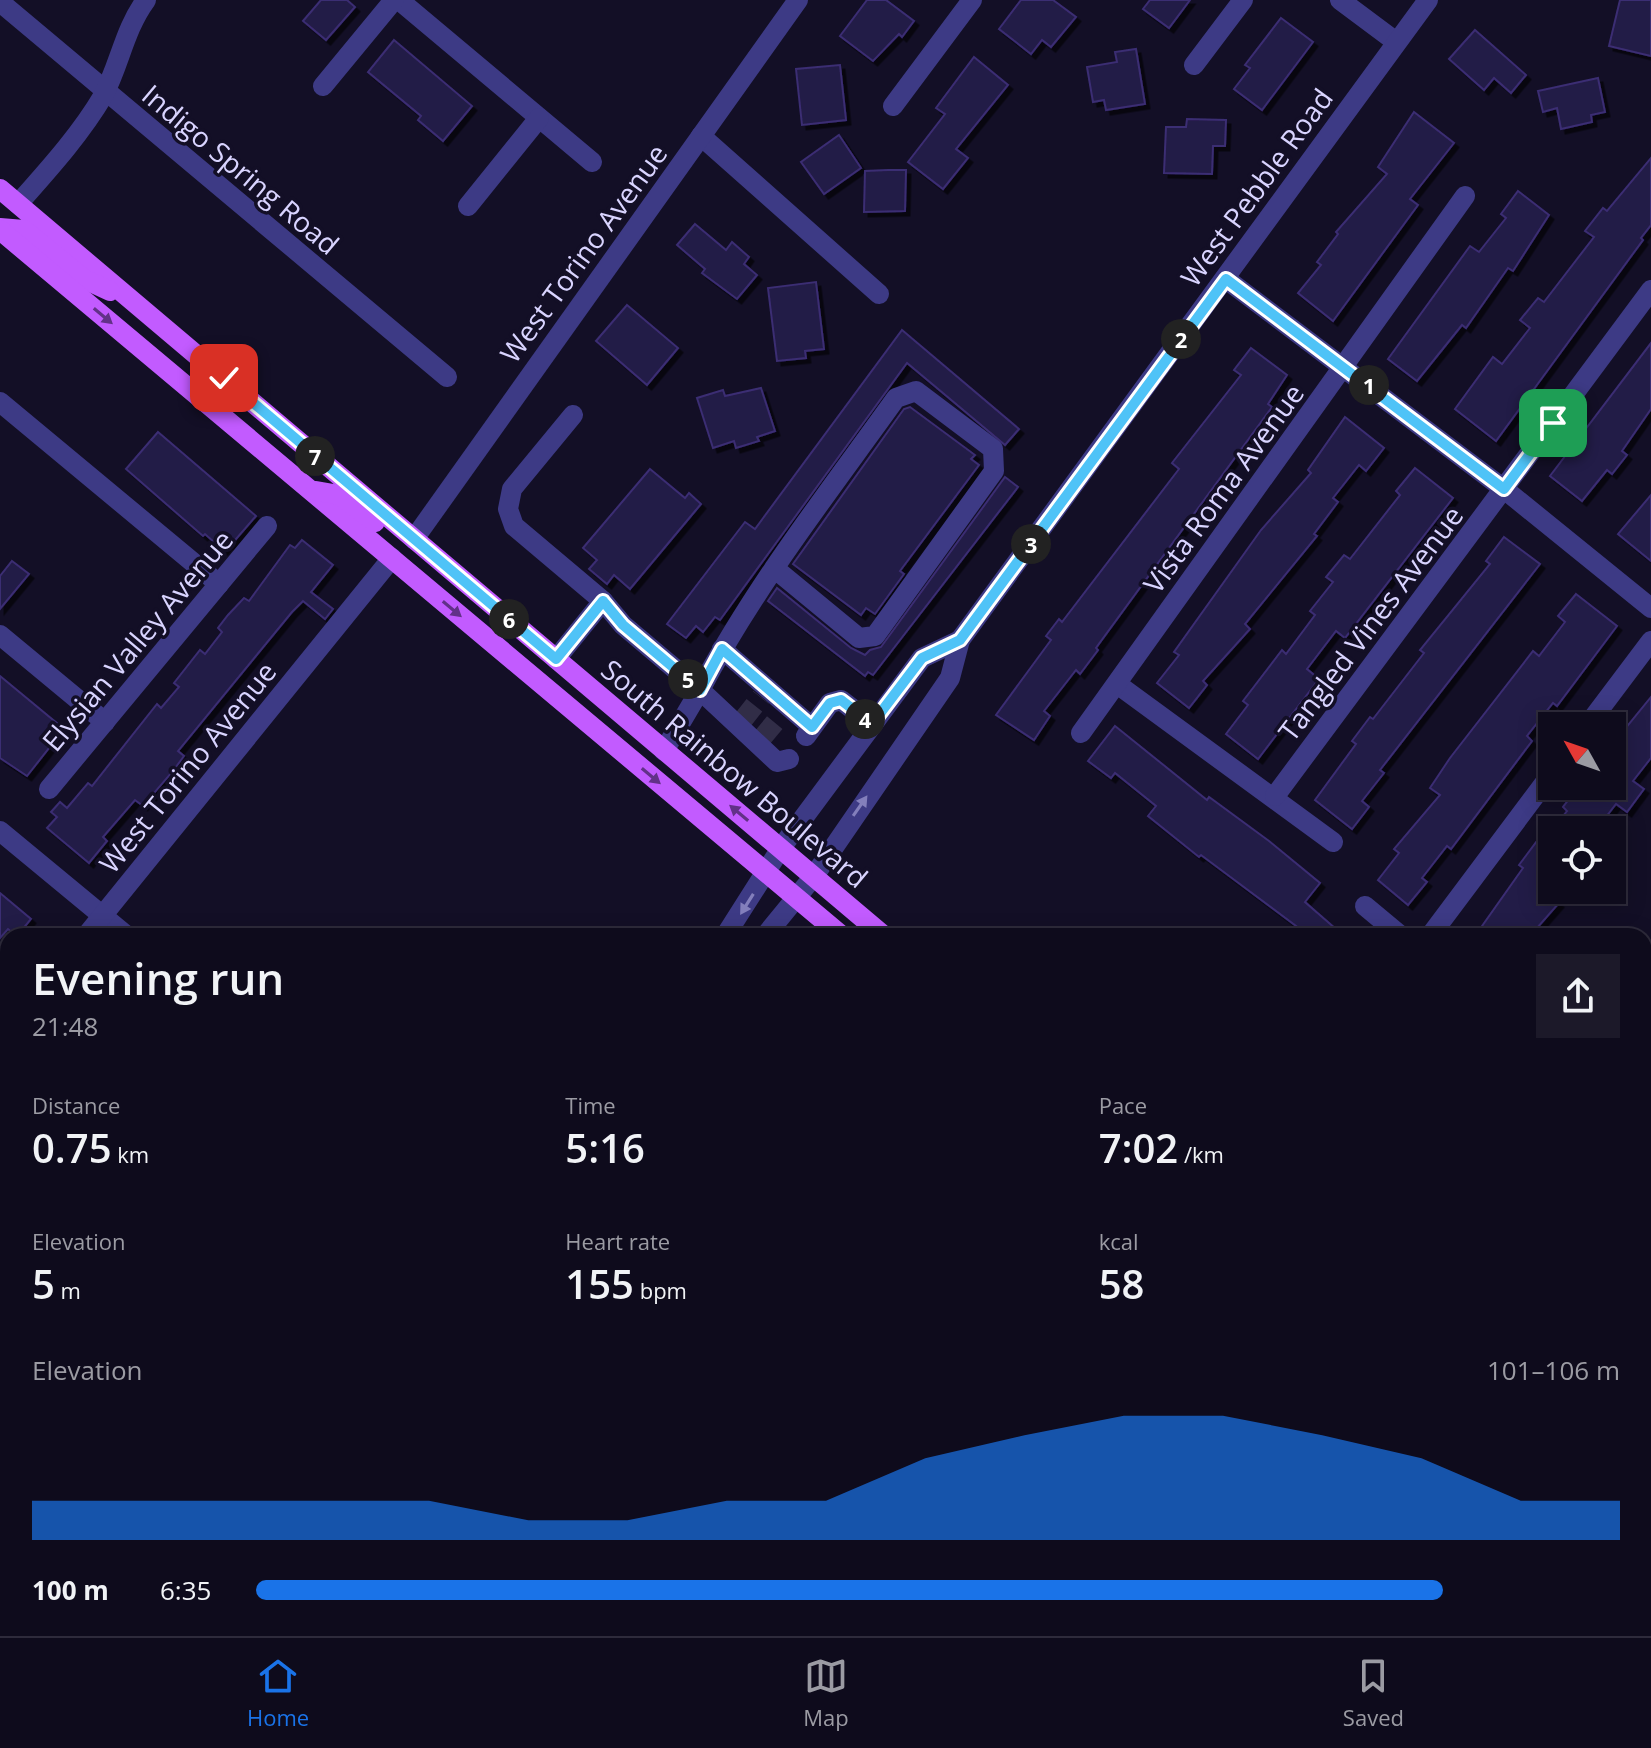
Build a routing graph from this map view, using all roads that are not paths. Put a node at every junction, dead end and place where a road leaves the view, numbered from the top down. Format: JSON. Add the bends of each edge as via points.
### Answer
{"nodes":[{"id":1,"x":146,"y":0,"type":"edge"},
{"id":2,"x":397,"y":0,"type":"edge"},
{"id":3,"x":798,"y":0,"type":"edge"},
{"id":4,"x":972,"y":0,"type":"edge"},
{"id":5,"x":1243,"y":0,"type":"edge"},
{"id":6,"x":1340,"y":0,"type":"edge"},
{"id":7,"x":1428,"y":0,"type":"edge"},
{"id":8,"x":0,"y":2,"type":"edge"},
{"id":9,"x":1395,"y":41,"type":"junction"},
{"id":10,"x":1194,"y":65,"type":"dead end"},
{"id":11,"x":323,"y":86,"type":"dead end"},
{"id":12,"x":105,"y":92,"type":"junction"},
{"id":13,"x":893,"y":106,"type":"dead end"},
{"id":14,"x":539,"y":118,"type":"junction"},
{"id":15,"x":701,"y":136,"type":"junction"},
{"id":16,"x":592,"y":162,"type":"dead end"},
{"id":17,"x":0,"y":189,"type":"edge"},
{"id":18,"x":1465,"y":196,"type":"dead end"},
{"id":19,"x":9,"y":204,"type":"edge"},
{"id":20,"x":468,"y":206,"type":"dead end"},
{"id":21,"x":0,"y":229,"type":"edge"},
{"id":22,"x":1226,"y":279,"type":"junction"},
{"id":23,"x":1651,"y":290,"type":"edge"},
{"id":24,"x":879,"y":294,"type":"dead end"},
{"id":25,"x":135,"y":303,"type":"junction"},
{"id":26,"x":1345,"y":367,"type":"junction"},
{"id":27,"x":447,"y":377,"type":"dead end"},
{"id":28,"x":0,"y":402,"type":"edge"},
{"id":29,"x":573,"y":415,"type":"dead end"},
{"id":30,"x":1504,"y":489,"type":"junction"},
{"id":31,"x":312,"y":491,"type":"junction"},
{"id":32,"x":267,"y":526,"type":"dead end"},
{"id":33,"x":414,"y":539,"type":"junction"},
{"id":34,"x":392,"y":558,"type":"junction"},
{"id":35,"x":774,"y":568,"type":"junction"},
{"id":36,"x":219,"y":584,"type":"junction"},
{"id":37,"x":603,"y":601,"type":"junction"},
{"id":38,"x":1651,"y":608,"type":"edge"},
{"id":39,"x":0,"y":635,"type":"edge"},
{"id":40,"x":960,"y":640,"type":"junction"},
{"id":41,"x":1651,"y":641,"type":"edge"},
{"id":42,"x":722,"y":649,"type":"junction"},
{"id":43,"x":549,"y":653,"type":"junction"},
{"id":44,"x":1117,"y":684,"type":"junction"},
{"id":45,"x":700,"y":690,"type":"junction"},
{"id":46,"x":1598,"y":712,"type":"edge"},
{"id":47,"x":105,"y":722,"type":"junction"},
{"id":48,"x":872,"y":724,"type":"junction"},
{"id":49,"x":1081,"y":733,"type":"dead end"},
{"id":50,"x":664,"y":751,"type":"junction"},
{"id":51,"x":789,"y":759,"type":"dead end"},
{"id":52,"x":49,"y":789,"type":"dead end"},
{"id":53,"x":1538,"y":792,"type":"edge"},
{"id":54,"x":1275,"y":796,"type":"junction"},
{"id":55,"x":0,"y":831,"type":"edge"},
{"id":56,"x":1333,"y":842,"type":"dead end"},
{"id":57,"x":781,"y":848,"type":"junction"},
{"id":58,"x":768,"y":872,"type":"junction"},
{"id":59,"x":814,"y":876,"type":"junction"},
{"id":60,"x":797,"y":897,"type":"junction"},
{"id":61,"x":1365,"y":906,"type":"dead end"},
{"id":62,"x":102,"y":916,"type":"junction"},
{"id":63,"x":92,"y":928,"type":"edge"},
{"id":64,"x":117,"y":928,"type":"edge"},
{"id":65,"x":730,"y":928,"type":"edge"},
{"id":66,"x":772,"y":928,"type":"edge"},
{"id":67,"x":833,"y":928,"type":"edge"},
{"id":68,"x":875,"y":928,"type":"edge"},
{"id":69,"x":1391,"y":928,"type":"edge"},
{"id":70,"x":1436,"y":928,"type":"edge"}],
"edges":[{"from":1,"to":12,"type":"street","via":[[130,21]]},
{"from":2,"to":11,"type":"street"},
{"from":2,"to":14,"type":"street"},
{"from":3,"to":15,"type":"street","name":"West Torino Avenue"},
{"from":4,"to":13,"type":"street"},
{"from":5,"to":10,"type":"street"},
{"from":6,"to":9,"type":"street"},
{"from":7,"to":9,"type":"street","name":"West Pebble Road"},
{"from":8,"to":12,"type":"street","name":"Indigo Spring Road"},
{"from":9,"to":22,"type":"street","name":"West Pebble Road"},
{"from":12,"to":19,"type":"street","via":[[90,116]]},
{"from":12,"to":27,"type":"street","name":"Indigo Spring Road"},
{"from":14,"to":16,"type":"street"},
{"from":14,"to":20,"type":"street"},
{"from":15,"to":24,"type":"street"},
{"from":15,"to":33,"type":"street","name":"West Torino Avenue"},
{"from":17,"to":19,"type":"main road","name":"South Rainbow Boulevard"},
{"from":18,"to":26,"type":"street","name":"Vista Roma Avenue"},
{"from":19,"to":25,"type":"main road","name":"South Rainbow Boulevard"},
{"from":21,"to":25,"type":"main road","via":[[24,230],[84,279]]},
{"from":21,"to":31,"type":"main road","name":"South Rainbow Boulevard","one_way":true},
{"from":22,"to":26,"type":"street"},
{"from":22,"to":40,"type":"street","name":"West Pebble Road"},
{"from":23,"to":30,"type":"street","name":"Tangled Vines Avenue"},
{"from":25,"to":33,"type":"main road","name":"South Rainbow Boulevard"},
{"from":26,"to":30,"type":"street"},
{"from":26,"to":44,"type":"street","name":"Vista Roma Avenue"},
{"from":28,"to":36,"type":"street"},
{"from":29,"to":37,"type":"street","via":[[512,489],[508,509],[514,526]]},
{"from":30,"to":38,"type":"street"},
{"from":30,"to":54,"type":"street","name":"Tangled Vines Avenue"},
{"from":31,"to":33,"type":"main road","via":[[339,495],[381,527]]},
{"from":31,"to":34,"type":"main road","name":"South Rainbow Boulevard"},
{"from":32,"to":36,"type":"street","name":"Elysian Valley Avenue"},
{"from":33,"to":43,"type":"main road","name":"South Rainbow Boulevard"},
{"from":34,"to":43,"type":"main road","via":[[442,580],[504,630]]},
{"from":34,"to":58,"type":"main road","name":"South Rainbow Boulevard","one_way":true},
{"from":34,"to":62,"type":"street","name":"West Torino Avenue"},
{"from":35,"to":35,"type":"street","via":[[896,398],[916,391],[993,449],[994,471],[875,636],[859,638]]},
{"from":35,"to":42,"type":"street"},
{"from":36,"to":47,"type":"street","name":"Elysian Valley Avenue"},
{"from":37,"to":43,"type":"street"},
{"from":37,"to":45,"type":"street","via":[[623,625]]},
{"from":39,"to":47,"type":"street"},
{"from":40,"to":48,"type":"street","name":"West Pebble Road","via":[[922,658]]},
{"from":59,"to":40,"type":"street","name":"West Pebble Road","one_way":true,"via":[[950,678]]},
{"from":41,"to":46,"type":"street"},
{"from":42,"to":45,"type":"street"},
{"from":42,"to":48,"type":"street","via":[[809,731],[830,703],[841,700]]},
{"from":43,"to":50,"type":"main road","name":"South Rainbow Boulevard"},
{"from":44,"to":49,"type":"street","name":"Vista Roma Avenue"},
{"from":44,"to":54,"type":"street"},
{"from":45,"to":50,"type":"street"},
{"from":45,"to":51,"type":"street","via":[[777,762]]},
{"from":47,"to":52,"type":"street","name":"Elysian Valley Avenue"},
{"from":48,"to":57,"type":"street","name":"West Pebble Road"},
{"from":57,"to":50,"type":"main road","name":"South Rainbow Boulevard","one_way":true},
{"from":53,"to":70,"type":"street"},
{"from":54,"to":56,"type":"street"},
{"from":55,"to":62,"type":"street"},
{"from":57,"to":58,"type":"street","name":"West Pebble Road"},
{"from":57,"to":59,"type":"main road","name":"South Rainbow Boulevard"},
{"from":58,"to":60,"type":"main road","name":"South Rainbow Boulevard"},
{"from":58,"to":65,"type":"street","name":"West Pebble Road","one_way":true},
{"from":59,"to":60,"type":"street","name":"West Pebble Road"},
{"from":59,"to":68,"type":"main road","name":"South Rainbow Boulevard"},
{"from":60,"to":66,"type":"street","name":"West Pebble Road"},
{"from":60,"to":67,"type":"main road","name":"South Rainbow Boulevard"},
{"from":61,"to":69,"type":"street"},
{"from":62,"to":63,"type":"street","name":"West Torino Avenue"},
{"from":62,"to":64,"type":"street"}]}
